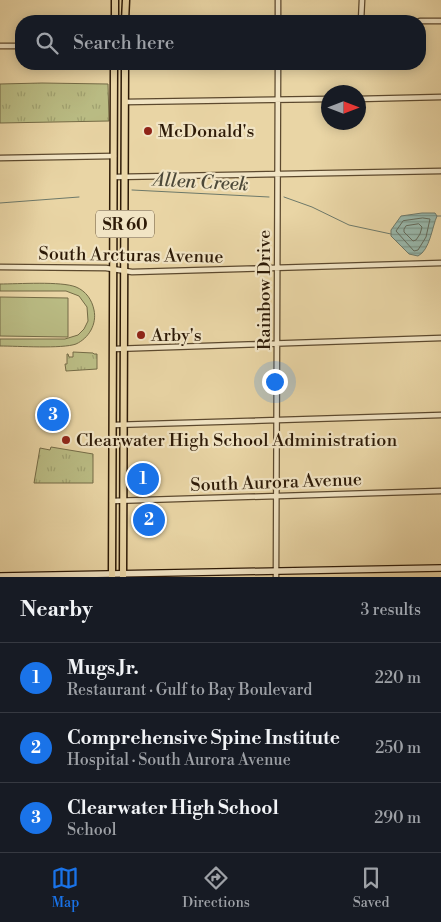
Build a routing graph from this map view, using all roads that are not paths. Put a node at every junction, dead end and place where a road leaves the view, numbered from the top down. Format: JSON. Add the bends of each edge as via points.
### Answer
{"nodes":[{"id":1,"x":115,"y":0,"type":"edge"},
{"id":2,"x":126,"y":0,"type":"edge"},
{"id":3,"x":278,"y":0,"type":"edge"},
{"id":4,"x":362,"y":0,"type":"edge"},
{"id":5,"x":114,"y":15,"type":"edge"},
{"id":6,"x":126,"y":15,"type":"edge"},
{"id":7,"x":278,"y":15,"type":"edge"},
{"id":8,"x":361,"y":15,"type":"edge"},
{"id":9,"x":426,"y":21,"type":"edge"},
{"id":10,"x":441,"y":21,"type":"edge"},
{"id":11,"x":0,"y":46,"type":"edge"},
{"id":12,"x":15,"y":46,"type":"edge"},
{"id":13,"x":114,"y":70,"type":"edge"},
{"id":14,"x":125,"y":70,"type":"edge"},
{"id":15,"x":278,"y":70,"type":"edge"},
{"id":16,"x":441,"y":98,"type":"edge"},
{"id":17,"x":321,"y":99,"type":"edge"},
{"id":18,"x":366,"y":99,"type":"edge"},
{"id":19,"x":278,"y":100,"type":"junction"},
{"id":20,"x":125,"y":102,"type":"junction"},
{"id":21,"x":114,"y":156,"type":"junction"},
{"id":22,"x":0,"y":158,"type":"edge"},
{"id":23,"x":441,"y":171,"type":"edge"},
{"id":24,"x":278,"y":174,"type":"junction"},
{"id":25,"x":114,"y":176,"type":"junction"},
{"id":26,"x":125,"y":176,"type":"junction"},
{"id":27,"x":441,"y":263,"type":"edge"},
{"id":28,"x":0,"y":267,"type":"edge"},
{"id":29,"x":277,"y":268,"type":"junction"},
{"id":30,"x":113,"y":269,"type":"junction"},
{"id":31,"x":124,"y":271,"type":"junction"},
{"id":32,"x":441,"y":338,"type":"edge"},
{"id":33,"x":277,"y":344,"type":"junction"},
{"id":34,"x":124,"y":348,"type":"junction"},
{"id":35,"x":113,"y":349,"type":"junction"},
{"id":36,"x":113,"y":377,"type":"junction"},
{"id":37,"x":124,"y":377,"type":"junction"},
{"id":38,"x":441,"y":415,"type":"edge"},
{"id":39,"x":277,"y":420,"type":"junction"},
{"id":40,"x":113,"y":425,"type":"junction"},
{"id":41,"x":124,"y":425,"type":"junction"},
{"id":42,"x":441,"y":491,"type":"edge"},
{"id":43,"x":276,"y":497,"type":"junction"},
{"id":44,"x":112,"y":501,"type":"junction"},
{"id":45,"x":123,"y":501,"type":"junction"},
{"id":46,"x":441,"y":568,"type":"edge"},
{"id":47,"x":276,"y":574,"type":"edge"},
{"id":48,"x":112,"y":575,"type":"edge"},
{"id":49,"x":123,"y":575,"type":"edge"},
{"id":50,"x":0,"y":576,"type":"edge"},
{"id":51,"x":38,"y":576,"type":"edge"}],
"edges":[{"from":1,"to":5,"type":"main road"},
{"from":2,"to":6,"type":"main road"},
{"from":3,"to":7,"type":"street"},
{"from":4,"to":8,"type":"street"},
{"from":9,"to":10,"type":"street"},
{"from":11,"to":12,"type":"street"},
{"from":13,"to":21,"type":"main road","number":"SR 60"},
{"from":14,"to":20,"type":"main road","number":"SR 60"},
{"from":15,"to":19,"type":"street","name":"Rainbow Drive"},
{"from":16,"to":18,"type":"street"},
{"from":17,"to":19,"type":"street"},
{"from":19,"to":20,"type":"street"},
{"from":19,"to":24,"type":"street","name":"Rainbow Drive"},
{"from":20,"to":26,"type":"main road","number":"SR 60"},
{"from":21,"to":22,"type":"street"},
{"from":21,"to":25,"type":"main road","number":"SR 60"},
{"from":23,"to":24,"type":"street"},
{"from":24,"to":26,"type":"street"},
{"from":24,"to":29,"type":"street","name":"Rainbow Drive"},
{"from":25,"to":26,"type":"street"},
{"from":25,"to":30,"type":"main road","number":"SR 60"},
{"from":26,"to":31,"type":"main road","number":"SR 60"},
{"from":27,"to":29,"type":"street","name":"South Arcturas Avenue"},
{"from":28,"to":30,"type":"street","name":"South Arcturas Avenue"},
{"from":29,"to":31,"type":"street","name":"South Arcturas Avenue"},
{"from":29,"to":33,"type":"street","name":"Rainbow Drive"},
{"from":30,"to":31,"type":"street","name":"South Arcturas Avenue"},
{"from":30,"to":35,"type":"main road","number":"SR 60"},
{"from":31,"to":34,"type":"main road","number":"SR 60"},
{"from":32,"to":33,"type":"street"},
{"from":33,"to":34,"type":"street"},
{"from":33,"to":39,"type":"street","name":"Rainbow Drive"},
{"from":34,"to":35,"type":"street"},
{"from":34,"to":37,"type":"main road","number":"SR 60"},
{"from":35,"to":36,"type":"main road","number":"SR 60"},
{"from":36,"to":37,"type":"street"},
{"from":36,"to":40,"type":"main road","number":"SR 60"},
{"from":37,"to":41,"type":"main road","number":"SR 60"},
{"from":38,"to":39,"type":"street"},
{"from":39,"to":41,"type":"street"},
{"from":39,"to":43,"type":"street","name":"Rainbow Drive"},
{"from":40,"to":41,"type":"street"},
{"from":40,"to":44,"type":"main road","number":"SR 60"},
{"from":41,"to":45,"type":"main road","number":"SR 60"},
{"from":42,"to":43,"type":"street","name":"South Aurora Avenue"},
{"from":43,"to":45,"type":"street","name":"South Aurora Avenue"},
{"from":43,"to":47,"type":"street","name":"Rainbow Drive"},
{"from":44,"to":45,"type":"street","name":"South Aurora Avenue"},
{"from":44,"to":48,"type":"main road","number":"SR 60"},
{"from":45,"to":49,"type":"main road","number":"SR 60"},
{"from":46,"to":47,"type":"street"},
{"from":47,"to":49,"type":"street"},
{"from":48,"to":49,"type":"street"},
{"from":48,"to":51,"type":"street"},
{"from":50,"to":51,"type":"street"}]}
